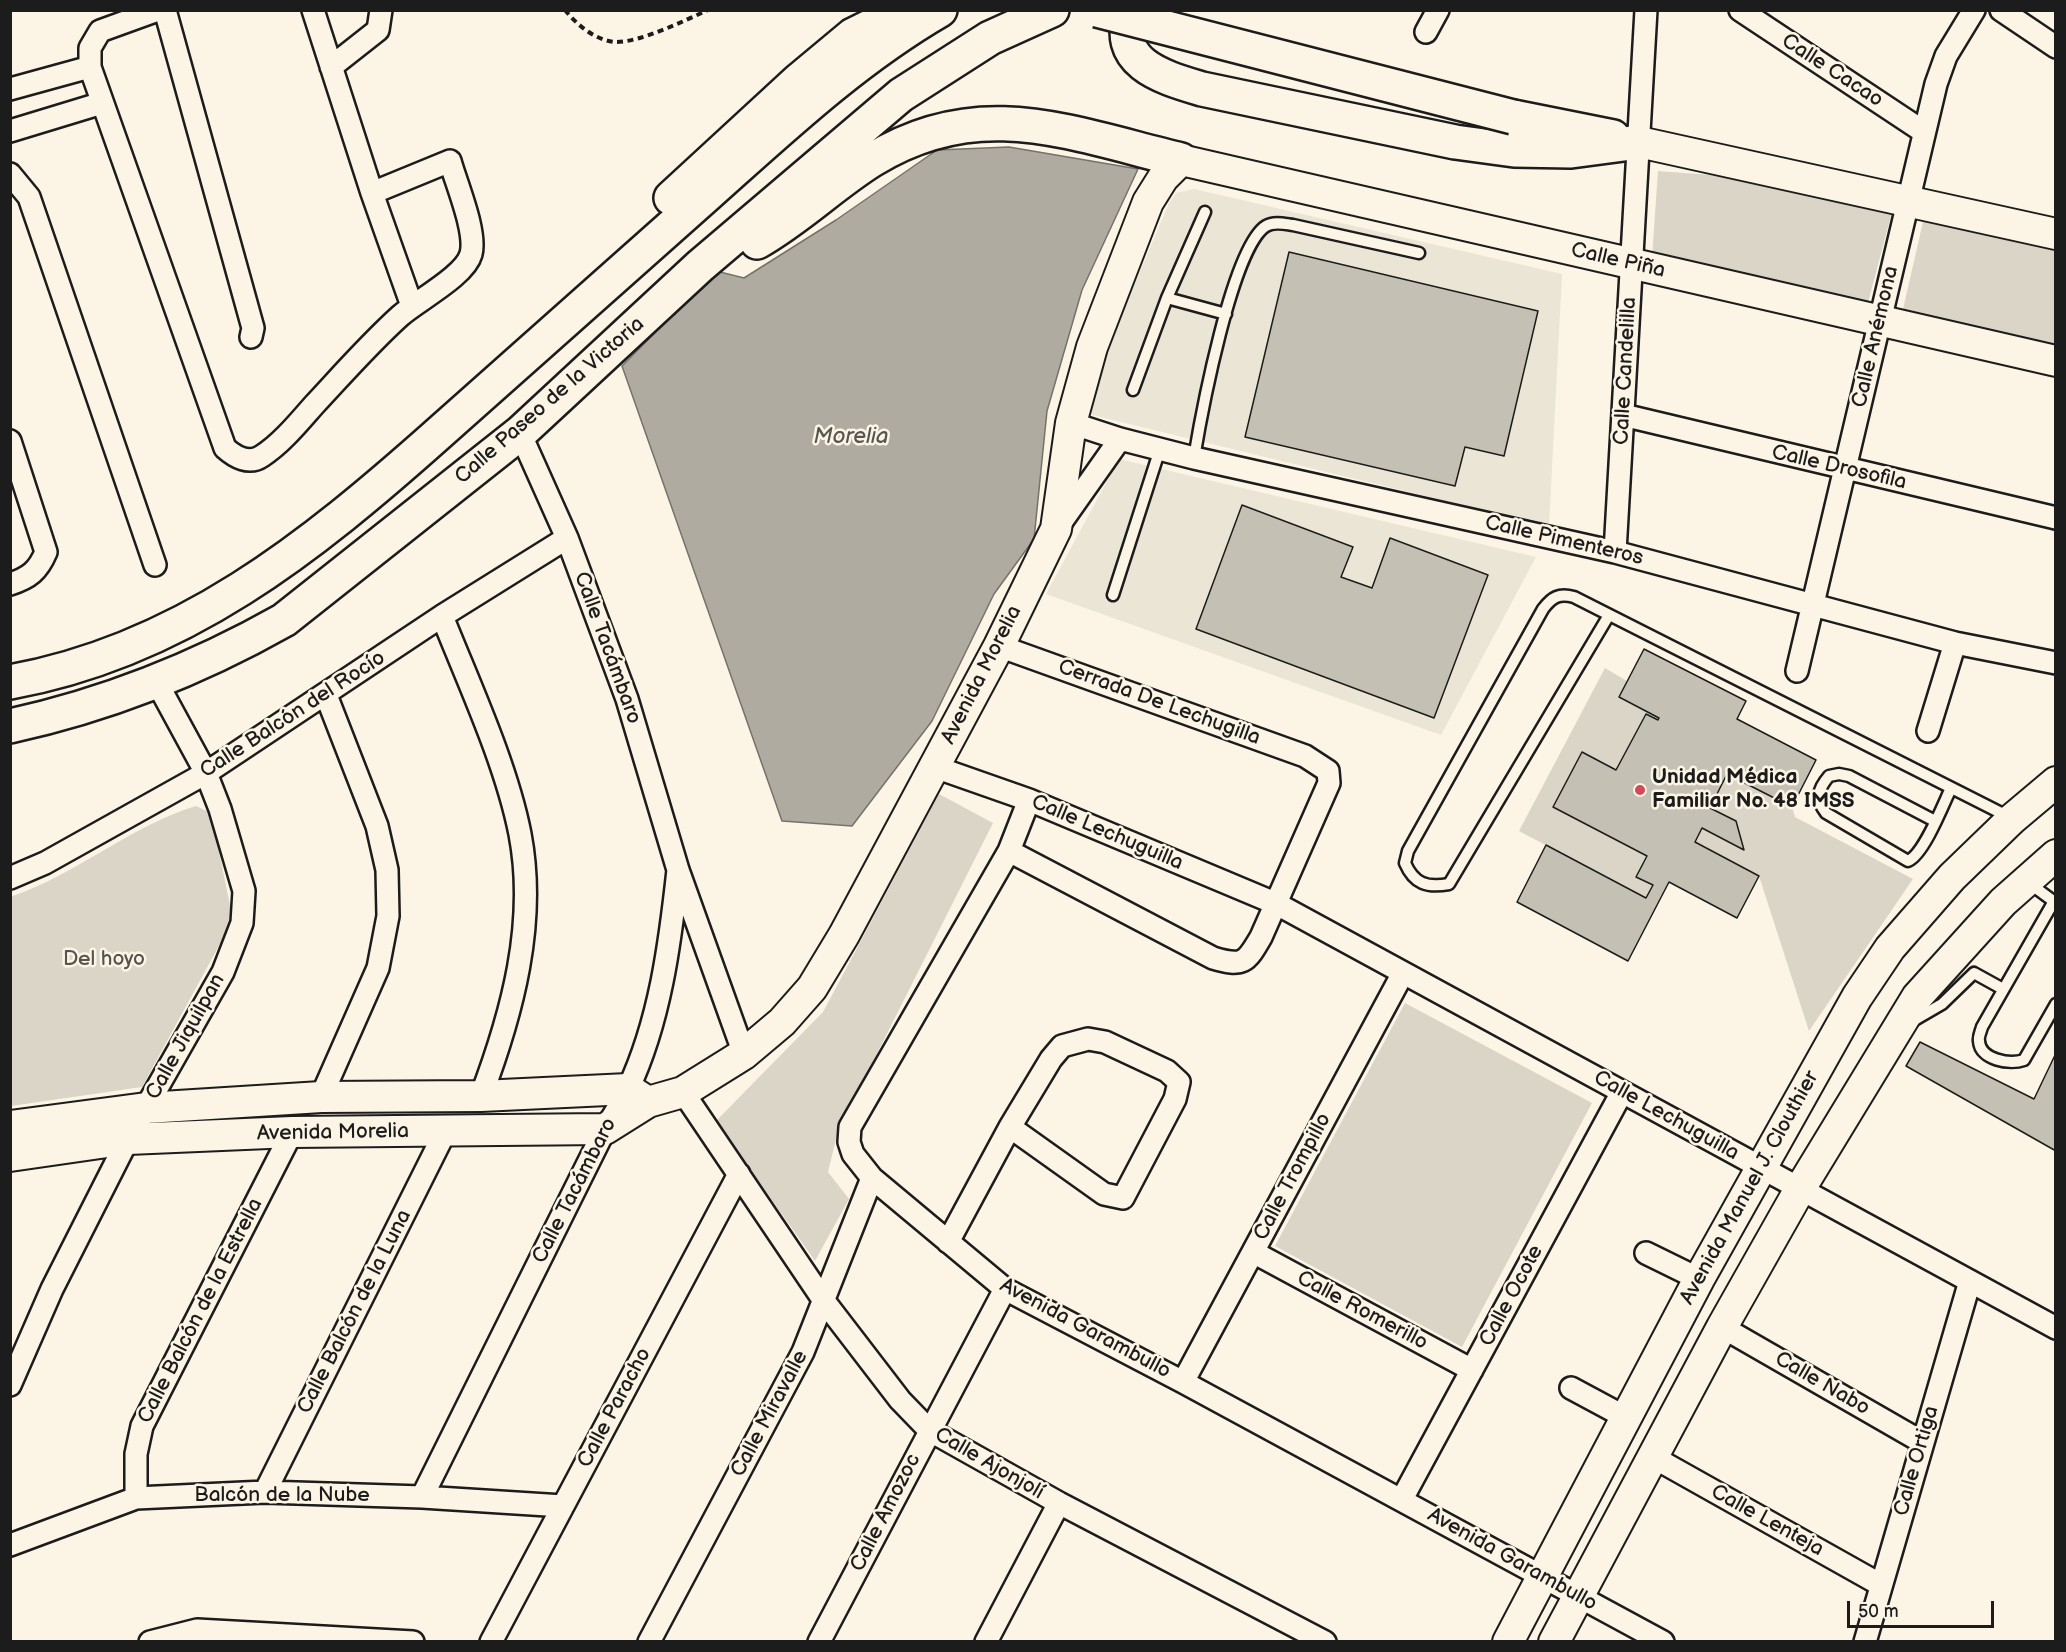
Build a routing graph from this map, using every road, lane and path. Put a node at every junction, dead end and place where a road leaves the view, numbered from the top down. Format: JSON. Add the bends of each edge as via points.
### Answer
{"nodes":[{"id":1,"x":158,"y":10,"type":"edge"},
{"id":2,"x":165,"y":10,"type":"edge"},
{"id":3,"x":313,"y":10,"type":"edge"},
{"id":4,"x":381,"y":10,"type":"edge"},
{"id":5,"x":565,"y":10,"type":"edge"},
{"id":6,"x":708,"y":10,"type":"edge"},
{"id":7,"x":904,"y":10,"type":"edge"},
{"id":8,"x":940,"y":10,"type":"edge"},
{"id":9,"x":1052,"y":10,"type":"edge"},
{"id":10,"x":1097,"y":10,"type":"edge"},
{"id":11,"x":1132,"y":10,"type":"edge"},
{"id":12,"x":1438,"y":10,"type":"edge"},
{"id":13,"x":1646,"y":10,"type":"edge"},
{"id":14,"x":1740,"y":10,"type":"edge"},
{"id":15,"x":1974,"y":10,"type":"edge"},
{"id":16,"x":2001,"y":10,"type":"edge"},
{"id":17,"x":1426,"y":32,"type":"dead end"},
{"id":18,"x":2055,"y":47,"type":"edge"},
{"id":19,"x":90,"y":67,"type":"junction"},
{"id":20,"x":331,"y":67,"type":"junction"},
{"id":21,"x":10,"y":89,"type":"edge"},
{"id":22,"x":102,"y":103,"type":"junction"},
{"id":23,"x":10,"y":131,"type":"edge"},
{"id":24,"x":1924,"y":132,"type":"junction"},
{"id":25,"x":1638,"y":142,"type":"junction"},
{"id":26,"x":1181,"y":160,"type":"junction"},
{"id":27,"x":10,"y":174,"type":"edge"},
{"id":28,"x":372,"y":193,"type":"junction"},
{"id":29,"x":1908,"y":201,"type":"junction"},
{"id":30,"x":1205,"y":212,"type":"dead end"},
{"id":31,"x":2055,"y":234,"type":"edge"},
{"id":32,"x":1419,"y":253,"type":"dead end"},
{"id":33,"x":1632,"y":264,"type":"junction"},
{"id":34,"x":700,"y":266,"type":"junction"},
{"id":35,"x":1167,"y":298,"type":"junction"},
{"id":36,"x":412,"y":306,"type":"junction"},
{"id":37,"x":1226,"y":314,"type":"junction"},
{"id":38,"x":1880,"y":321,"type":"junction"},
{"id":39,"x":251,"y":337,"type":"dead end"},
{"id":40,"x":2055,"y":362,"type":"edge"},
{"id":41,"x":1133,"y":390,"type":"dead end"},
{"id":42,"x":1623,"y":416,"type":"junction"},
{"id":43,"x":1071,"y":423,"type":"junction"},
{"id":44,"x":520,"y":433,"type":"junction"},
{"id":45,"x":1120,"y":440,"type":"junction"},
{"id":46,"x":10,"y":441,"type":"edge"},
{"id":47,"x":1160,"y":449,"type":"junction"},
{"id":48,"x":1194,"y":458,"type":"junction"},
{"id":49,"x":1845,"y":470,"type":"junction"},
{"id":50,"x":374,"y":491,"type":"junction"},
{"id":51,"x":2055,"y":518,"type":"edge"},
{"id":52,"x":1056,"y":529,"type":"junction"},
{"id":53,"x":567,"y":538,"type":"junction"},
{"id":54,"x":1616,"y":552,"type":"junction"},
{"id":55,"x":155,"y":565,"type":"dead end"},
{"id":56,"x":10,"y":584,"type":"edge"},
{"id":57,"x":1113,"y":595,"type":"dead end"},
{"id":58,"x":1813,"y":605,"type":"junction"},
{"id":59,"x":1609,"y":615,"type":"junction"},
{"id":60,"x":442,"y":616,"type":"junction"},
{"id":61,"x":1955,"y":643,"type":"junction"},
{"id":62,"x":999,"y":646,"type":"junction"},
{"id":63,"x":2055,"y":663,"type":"edge"},
{"id":64,"x":1797,"y":671,"type":"dead end"},
{"id":65,"x":156,"y":681,"type":"junction"},
{"id":66,"x":10,"y":682,"type":"edge"},
{"id":67,"x":326,"y":695,"type":"junction"},
{"id":68,"x":10,"y":726,"type":"edge"},
{"id":69,"x":1928,"y":731,"type":"dead end"},
{"id":70,"x":935,"y":767,"type":"junction"},
{"id":71,"x":207,"y":772,"type":"junction"},
{"id":72,"x":2055,"y":782,"type":"edge"},
{"id":73,"x":1951,"y":788,"type":"junction"},
{"id":74,"x":1029,"y":800,"type":"junction"},
{"id":75,"x":2012,"y":819,"type":"junction"},
{"id":76,"x":1935,"y":821,"type":"junction"},
{"id":77,"x":1009,"y":851,"type":"junction"},
{"id":78,"x":2055,"y":855,"type":"edge"},
{"id":79,"x":678,"y":870,"type":"junction"},
{"id":80,"x":10,"y":878,"type":"edge"},
{"id":81,"x":2026,"y":881,"type":"junction"},
{"id":82,"x":2054,"y":902,"type":"edge"},
{"id":83,"x":1277,"y":904,"type":"junction"},
{"id":84,"x":1403,"y":973,"type":"junction"},
{"id":85,"x":2002,"y":989,"type":"junction"},
{"id":86,"x":2055,"y":1004,"type":"edge"},
{"id":87,"x":1899,"y":1025,"type":"junction"},
{"id":88,"x":744,"y":1054,"type":"junction"},
{"id":89,"x":683,"y":1092,"type":"junction"},
{"id":90,"x":1622,"y":1092,"type":"junction"},
{"id":91,"x":638,"y":1095,"type":"junction"},
{"id":92,"x":481,"y":1096,"type":"junction"},
{"id":93,"x":321,"y":1098,"type":"junction"},
{"id":94,"x":146,"y":1108,"type":"junction"},
{"id":95,"x":10,"y":1126,"type":"edge"},
{"id":96,"x":1010,"y":1127,"type":"junction"},
{"id":97,"x":605,"y":1129,"type":"junction"},
{"id":98,"x":292,"y":1132,"type":"junction"},
{"id":99,"x":446,"y":1132,"type":"junction"},
{"id":100,"x":128,"y":1139,"type":"junction"},
{"id":101,"x":10,"y":1156,"type":"edge"},
{"id":102,"x":1760,"y":1167,"type":"junction"},
{"id":103,"x":739,"y":1174,"type":"junction"},
{"id":104,"x":872,"y":1178,"type":"junction"},
{"id":105,"x":1800,"y":1189,"type":"junction"},
{"id":106,"x":948,"y":1242,"type":"junction"},
{"id":107,"x":1253,"y":1252,"type":"junction"},
{"id":108,"x":1646,"y":1253,"type":"dead end"},
{"id":109,"x":1699,"y":1279,"type":"junction"},
{"id":110,"x":1970,"y":1281,"type":"junction"},
{"id":111,"x":1005,"y":1289,"type":"junction"},
{"id":112,"x":824,"y":1301,"type":"junction"},
{"id":113,"x":1722,"y":1327,"type":"junction"},
{"id":114,"x":2055,"y":1328,"type":"edge"},
{"id":115,"x":1472,"y":1370,"type":"junction"},
{"id":116,"x":1183,"y":1382,"type":"junction"},
{"id":117,"x":10,"y":1385,"type":"edge"},
{"id":118,"x":1571,"y":1388,"type":"dead end"},
{"id":119,"x":1626,"y":1417,"type":"junction"},
{"id":120,"x":929,"y":1430,"type":"junction"},
{"id":121,"x":1922,"y":1442,"type":"junction"},
{"id":122,"x":1653,"y":1456,"type":"junction"},
{"id":123,"x":265,"y":1492,"type":"junction"},
{"id":124,"x":422,"y":1497,"type":"junction"},
{"id":125,"x":136,"y":1498,"type":"junction"},
{"id":126,"x":1402,"y":1499,"type":"junction"},
{"id":127,"x":1059,"y":1503,"type":"junction"},
{"id":128,"x":563,"y":1506,"type":"junction"},
{"id":129,"x":10,"y":1545,"type":"edge"},
{"id":130,"x":1542,"y":1577,"type":"junction"},
{"id":131,"x":1881,"y":1585,"type":"junction"},
{"id":132,"x":1577,"y":1595,"type":"junction"},
{"id":133,"x":333,"y":1639,"type":"edge"},
{"id":134,"x":150,"y":1641,"type":"edge"},
{"id":135,"x":413,"y":1641,"type":"edge"},
{"id":136,"x":490,"y":1641,"type":"edge"},
{"id":137,"x":649,"y":1641,"type":"edge"},
{"id":138,"x":819,"y":1641,"type":"edge"},
{"id":139,"x":987,"y":1641,"type":"edge"},
{"id":140,"x":1325,"y":1641,"type":"edge"},
{"id":141,"x":1508,"y":1641,"type":"edge"},
{"id":142,"x":1554,"y":1641,"type":"edge"},
{"id":143,"x":1663,"y":1641,"type":"edge"},
{"id":144,"x":1865,"y":1641,"type":"edge"}],
"edges":[{"from":1,"to":19,"type":"street","via":[[100,31],[93,39]]},
{"from":2,"to":39,"type":"street","via":[[253,328]]},
{"from":3,"to":20,"type":"street"},
{"from":4,"to":20,"type":"street","via":[[378,30]]},
{"from":5,"to":6,"type":"path","via":[[579,28],[615,42],[650,34]]},
{"from":7,"to":50,"type":"main road","via":[[853,35],[799,80],[505,352]]},
{"from":8,"to":50,"type":"main road","via":[[837,79]]},
{"from":9,"to":34,"type":"main road","name":"Calle Paseo de la Victoria","via":[[990,38],[901,95]]},
{"from":10,"to":25,"type":"main road","bridge":true,"via":[[1513,117]]},
{"from":11,"to":25,"type":"main road","via":[[1125,27],[1128,43],[1140,64],[1166,78],[1202,89],[1455,142],[1514,150],[1571,151]]},
{"from":12,"to":17,"type":"street"},
{"from":13,"to":25,"type":"street","name":"Calle Candelilla"},
{"from":14,"to":24,"type":"street","name":"Calle Cacao"},
{"from":15,"to":24,"type":"street","name":"Calle Anémona","via":[[1946,56]]},
{"from":16,"to":18,"type":"street"},
{"from":19,"to":21,"type":"street"},
{"from":19,"to":22,"type":"street"},
{"from":20,"to":28,"type":"street"},
{"from":22,"to":23,"type":"street"},
{"from":22,"to":36,"type":"street","via":[[225,448],[235,457],[261,457]]},
{"from":24,"to":29,"type":"street","name":"Calle Anémona"},
{"from":25,"to":29,"type":"main road"},
{"from":25,"to":33,"type":"street","name":"Calle Candelilla"},
{"from":26,"to":33,"type":"main road","name":"Calle Piña"},
{"from":26,"to":34,"type":"main road","via":[[1017,123],[978,123],[943,129],[906,141],[760,240],[740,252]]},
{"from":26,"to":43,"type":"main road","name":"Avenida Morelia","via":[[1163,178],[1148,202],[1092,348]]},
{"from":27,"to":55,"type":"street","via":[[29,197]]},
{"from":28,"to":36,"type":"street"},
{"from":28,"to":36,"type":"street","via":[[450,161],[472,239],[471,255],[460,270]]},
{"from":29,"to":31,"type":"main road"},
{"from":29,"to":38,"type":"street","name":"Calle Anémona"},
{"from":30,"to":35,"type":"lane"},
{"from":32,"to":37,"type":"lane","via":[[1293,225],[1266,226],[1254,240]]},
{"from":33,"to":38,"type":"main road","name":"Calle Piña"},
{"from":33,"to":42,"type":"street","name":"Calle Candelilla"},
{"from":34,"to":44,"type":"main road","name":"Calle Paseo de la Victoria"},
{"from":35,"to":37,"type":"lane"},
{"from":35,"to":41,"type":"lane"},
{"from":37,"to":48,"type":"lane","via":[[1208,379]]},
{"from":38,"to":40,"type":"main road","name":"Calle Piña"},
{"from":38,"to":49,"type":"street","name":"Calle Anémona"},
{"from":42,"to":49,"type":"street","name":"Calle Drosofila"},
{"from":42,"to":54,"type":"street","name":"Calle Candelilla"},
{"from":43,"to":45,"type":"street","name":"Calle Pimenteros"},
{"from":43,"to":52,"type":"main road","name":"Avenida Morelia"},
{"from":44,"to":53,"type":"street","name":"Calle Tacámbaro"},
{"from":44,"to":65,"type":"main road","name":"Calle Paseo de la Victoria","via":[[284,620],[243,643]]},
{"from":45,"to":47,"type":"street","name":"Calle Pimenteros"},
{"from":45,"to":52,"type":"street"},
{"from":46,"to":56,"type":"street","via":[[46,552],[40,567],[27,578]]},
{"from":47,"to":48,"type":"street","name":"Calle Pimenteros"},
{"from":47,"to":57,"type":"lane"},
{"from":48,"to":54,"type":"street","name":"Calle Pimenteros"},
{"from":49,"to":51,"type":"street","name":"Calle Drosofila"},
{"from":49,"to":58,"type":"street","name":"Calle Anémona"},
{"from":50,"to":66,"type":"main road","via":[[260,579],[212,609],[91,663]]},
{"from":52,"to":62,"type":"main road","name":"Avenida Morelia"},
{"from":53,"to":60,"type":"street","name":"Calle Balcón del Rocío"},
{"from":53,"to":79,"type":"street","name":"Calle Tacámbaro","via":[[627,699]]},
{"from":54,"to":58,"type":"street","name":"Calle Pimenteros"},
{"from":58,"to":61,"type":"street","name":"Calle Pimenteros"},
{"from":58,"to":64,"type":"street","name":"Calle Anémona"},
{"from":59,"to":59,"type":"lane","via":[[1564,594],[1552,598],[1543,609],[1408,850],[1405,863],[1414,879],[1425,885],[1449,884]]},
{"from":59,"to":73,"type":"lane"},
{"from":60,"to":67,"type":"street","name":"Calle Balcón del Rocío"},
{"from":60,"to":92,"type":"street","via":[[500,767],[520,834],[525,893],[519,972],[501,1042]]},
{"from":61,"to":63,"type":"street","name":"Calle Pimenteros"},
{"from":61,"to":69,"type":"street"},
{"from":62,"to":70,"type":"main road","name":"Avenida Morelia"},
{"from":62,"to":83,"type":"street","name":"Cerrada De Lechugilla","via":[[1318,762],[1328,771],[1329,783]]},
{"from":65,"to":68,"type":"main road","name":"Calle Paseo de la Victoria"},
{"from":65,"to":71,"type":"street","name":"Calle Jiquilpan"},
{"from":67,"to":71,"type":"street","name":"Calle Balcón del Rocío"},
{"from":67,"to":93,"type":"street","via":[[377,826],[387,870],[388,916],[378,968]]},
{"from":70,"to":74,"type":"street","name":"Calle Lechuguilla"},
{"from":70,"to":88,"type":"main road","name":"Avenida Morelia","via":[[812,988],[782,1022]]},
{"from":71,"to":80,"type":"street","name":"Calle Balcón del Rocío","via":[[45,863]]},
{"from":71,"to":94,"type":"street","name":"Calle Jiquilpan","via":[[244,891],[242,923],[223,972]]},
{"from":72,"to":75,"type":"main road","name":"Avenida Manuel J. Clouthier"},
{"from":73,"to":75,"type":"lane"},
{"from":73,"to":76,"type":"lane"},
{"from":74,"to":77,"type":"street","name":"Avenida Garambullo"},
{"from":74,"to":83,"type":"street","name":"Calle Lechuguilla"},
{"from":75,"to":102,"type":"main road","name":"Avenida Manuel J. Clouthier","via":[[1952,877],[1890,948],[1846,1015]]},
{"from":76,"to":76,"type":"lane","via":[[1913,858],[1903,859],[1826,813],[1819,805],[1818,793],[1829,776],[1839,774]]},
{"from":77,"to":83,"type":"street","via":[[1228,963],[1248,959]]},
{"from":77,"to":104,"type":"street","name":"Avenida Garambullo","via":[[850,1127],[853,1154]]},
{"from":78,"to":81,"type":"main road","name":"Avenida Manuel J. Clouthier"},
{"from":79,"to":88,"type":"street","name":"Calle Tacámbaro"},
{"from":79,"to":91,"type":"street","name":"Calle Tacámbaro","via":[[670,938]]},
{"from":81,"to":82,"type":"lane"},
{"from":81,"to":87,"type":"main road","name":"Avenida Manuel J. Clouthier","via":[[1917,997]]},
{"from":82,"to":85,"type":"lane"},
{"from":83,"to":84,"type":"street","name":"Calle Lechuguilla"},
{"from":84,"to":90,"type":"street","name":"Calle Lechuguilla"},
{"from":84,"to":107,"type":"street","name":"Calle Trompillo"},
{"from":85,"to":86,"type":"lane","via":[[1978,1040],[1988,1055],[2002,1061],[2024,1060]]},
{"from":85,"to":87,"type":"lane","via":[[1974,973],[1934,1010],[1917,1021]]},
{"from":87,"to":105,"type":"main road","name":"Avenida Manuel J. Clouthier"},
{"from":88,"to":89,"type":"main road","name":"Avenida Morelia"},
{"from":89,"to":91,"type":"main road","name":"Avenida Morelia"},
{"from":89,"to":103,"type":"street","name":"Calle Ajonjolí"},
{"from":90,"to":102,"type":"street","name":"Calle Lechuguilla"},
{"from":90,"to":115,"type":"street","name":"Calle Ocote"},
{"from":91,"to":92,"type":"main road","name":"Avenida Morelia"},
{"from":91,"to":97,"type":"main road","name":"Avenida Morelia"},
{"from":92,"to":93,"type":"main road","name":"Avenida Morelia"},
{"from":93,"to":94,"type":"main road","name":"Avenida Morelia"},
{"from":94,"to":95,"type":"main road","name":"Avenida Morelia"},
{"from":94,"to":100,"type":"street","name":"Calle Jiquilpan"},
{"from":96,"to":96,"type":"street","via":[[1051,1059],[1062,1046],[1074,1041],[1105,1042],[1167,1071],[1179,1082],[1175,1099],[1123,1198],[1104,1194]]},
{"from":96,"to":106,"type":"street"},
{"from":97,"to":99,"type":"main road","name":"Avenida Morelia"},
{"from":97,"to":124,"type":"street","name":"Calle Tacámbaro"},
{"from":98,"to":99,"type":"main road","name":"Avenida Morelia"},
{"from":98,"to":100,"type":"main road","name":"Avenida Morelia"},
{"from":98,"to":125,"type":"street","name":"Calle Balcón de la Estrella","via":[[142,1425],[136,1454]]},
{"from":99,"to":123,"type":"street","name":"Calle Balcón de la Luna"},
{"from":100,"to":101,"type":"main road","name":"Avenida Morelia"},
{"from":100,"to":117,"type":"street","name":"Calle Jiquilpan","via":[[52,1290]]},
{"from":102,"to":105,"type":"street","name":"Calle Lechuguilla"},
{"from":102,"to":109,"type":"main road","name":"Avenida Manuel J. Clouthier"},
{"from":103,"to":112,"type":"street","name":"Calle Ajonjolí"},
{"from":103,"to":128,"type":"street","name":"Calle Paracho"},
{"from":104,"to":106,"type":"street","name":"Avenida Garambullo"},
{"from":104,"to":112,"type":"street","name":"Calle Miravalle"},
{"from":105,"to":110,"type":"street","name":"Calle Lechuguilla"},
{"from":105,"to":113,"type":"main road","name":"Avenida Manuel J. Clouthier"},
{"from":106,"to":111,"type":"street","name":"Avenida Garambullo"},
{"from":107,"to":115,"type":"street","name":"Calle Romerillo"},
{"from":107,"to":116,"type":"street","name":"Calle Trompillo"},
{"from":108,"to":109,"type":"street"},
{"from":109,"to":119,"type":"main road","name":"Avenida Manuel J. Clouthier"},
{"from":110,"to":114,"type":"street","name":"Calle Lechuguilla"},
{"from":110,"to":121,"type":"street","name":"Calle Ortiga"},
{"from":111,"to":116,"type":"street","name":"Avenida Garambullo"},
{"from":111,"to":120,"type":"street","name":"Calle Amozoc"},
{"from":112,"to":120,"type":"street","name":"Calle Ajonjolí","via":[[900,1400]]},
{"from":112,"to":137,"type":"street","name":"Calle Miravalle","via":[[803,1352]]},
{"from":113,"to":121,"type":"street","name":"Calle Nabo"},
{"from":113,"to":122,"type":"main road","name":"Avenida Manuel J. Clouthier"},
{"from":115,"to":126,"type":"street","name":"Calle Ocote"},
{"from":116,"to":126,"type":"street","name":"Avenida Garambullo"},
{"from":118,"to":119,"type":"street"},
{"from":119,"to":130,"type":"main road","name":"Avenida Manuel J. Clouthier"},
{"from":120,"to":127,"type":"street","name":"Calle Ajonjolí"},
{"from":120,"to":138,"type":"street","name":"Calle Amozoc"},
{"from":121,"to":131,"type":"street","name":"Calle Ortiga"},
{"from":122,"to":131,"type":"street","name":"Calle Lenteja"},
{"from":122,"to":132,"type":"main road","name":"Avenida Manuel J. Clouthier"},
{"from":123,"to":124,"type":"street","name":"Balcón de la Nube"},
{"from":123,"to":125,"type":"street","name":"Balcón de la Nube"},
{"from":124,"to":128,"type":"street","name":"Balcón de la Nube"},
{"from":125,"to":129,"type":"street","name":"Balcón de la Nube"},
{"from":126,"to":130,"type":"street","name":"Avenida Garambullo"},
{"from":127,"to":139,"type":"street"},
{"from":127,"to":140,"type":"street","name":"Calle Ajonjolí"},
{"from":128,"to":136,"type":"street","name":"Calle Paracho"},
{"from":130,"to":132,"type":"street","name":"Avenida Garambullo"},
{"from":130,"to":141,"type":"main road","name":"Avenida Manuel J. Clouthier"},
{"from":131,"to":144,"type":"street","name":"Calle Ortiga"},
{"from":132,"to":142,"type":"main road","name":"Avenida Manuel J. Clouthier"},
{"from":132,"to":143,"type":"street","name":"Avenida Garambullo"},
{"from":133,"to":134,"type":"street","via":[[197,1630]]},
{"from":133,"to":135,"type":"street"}]}
